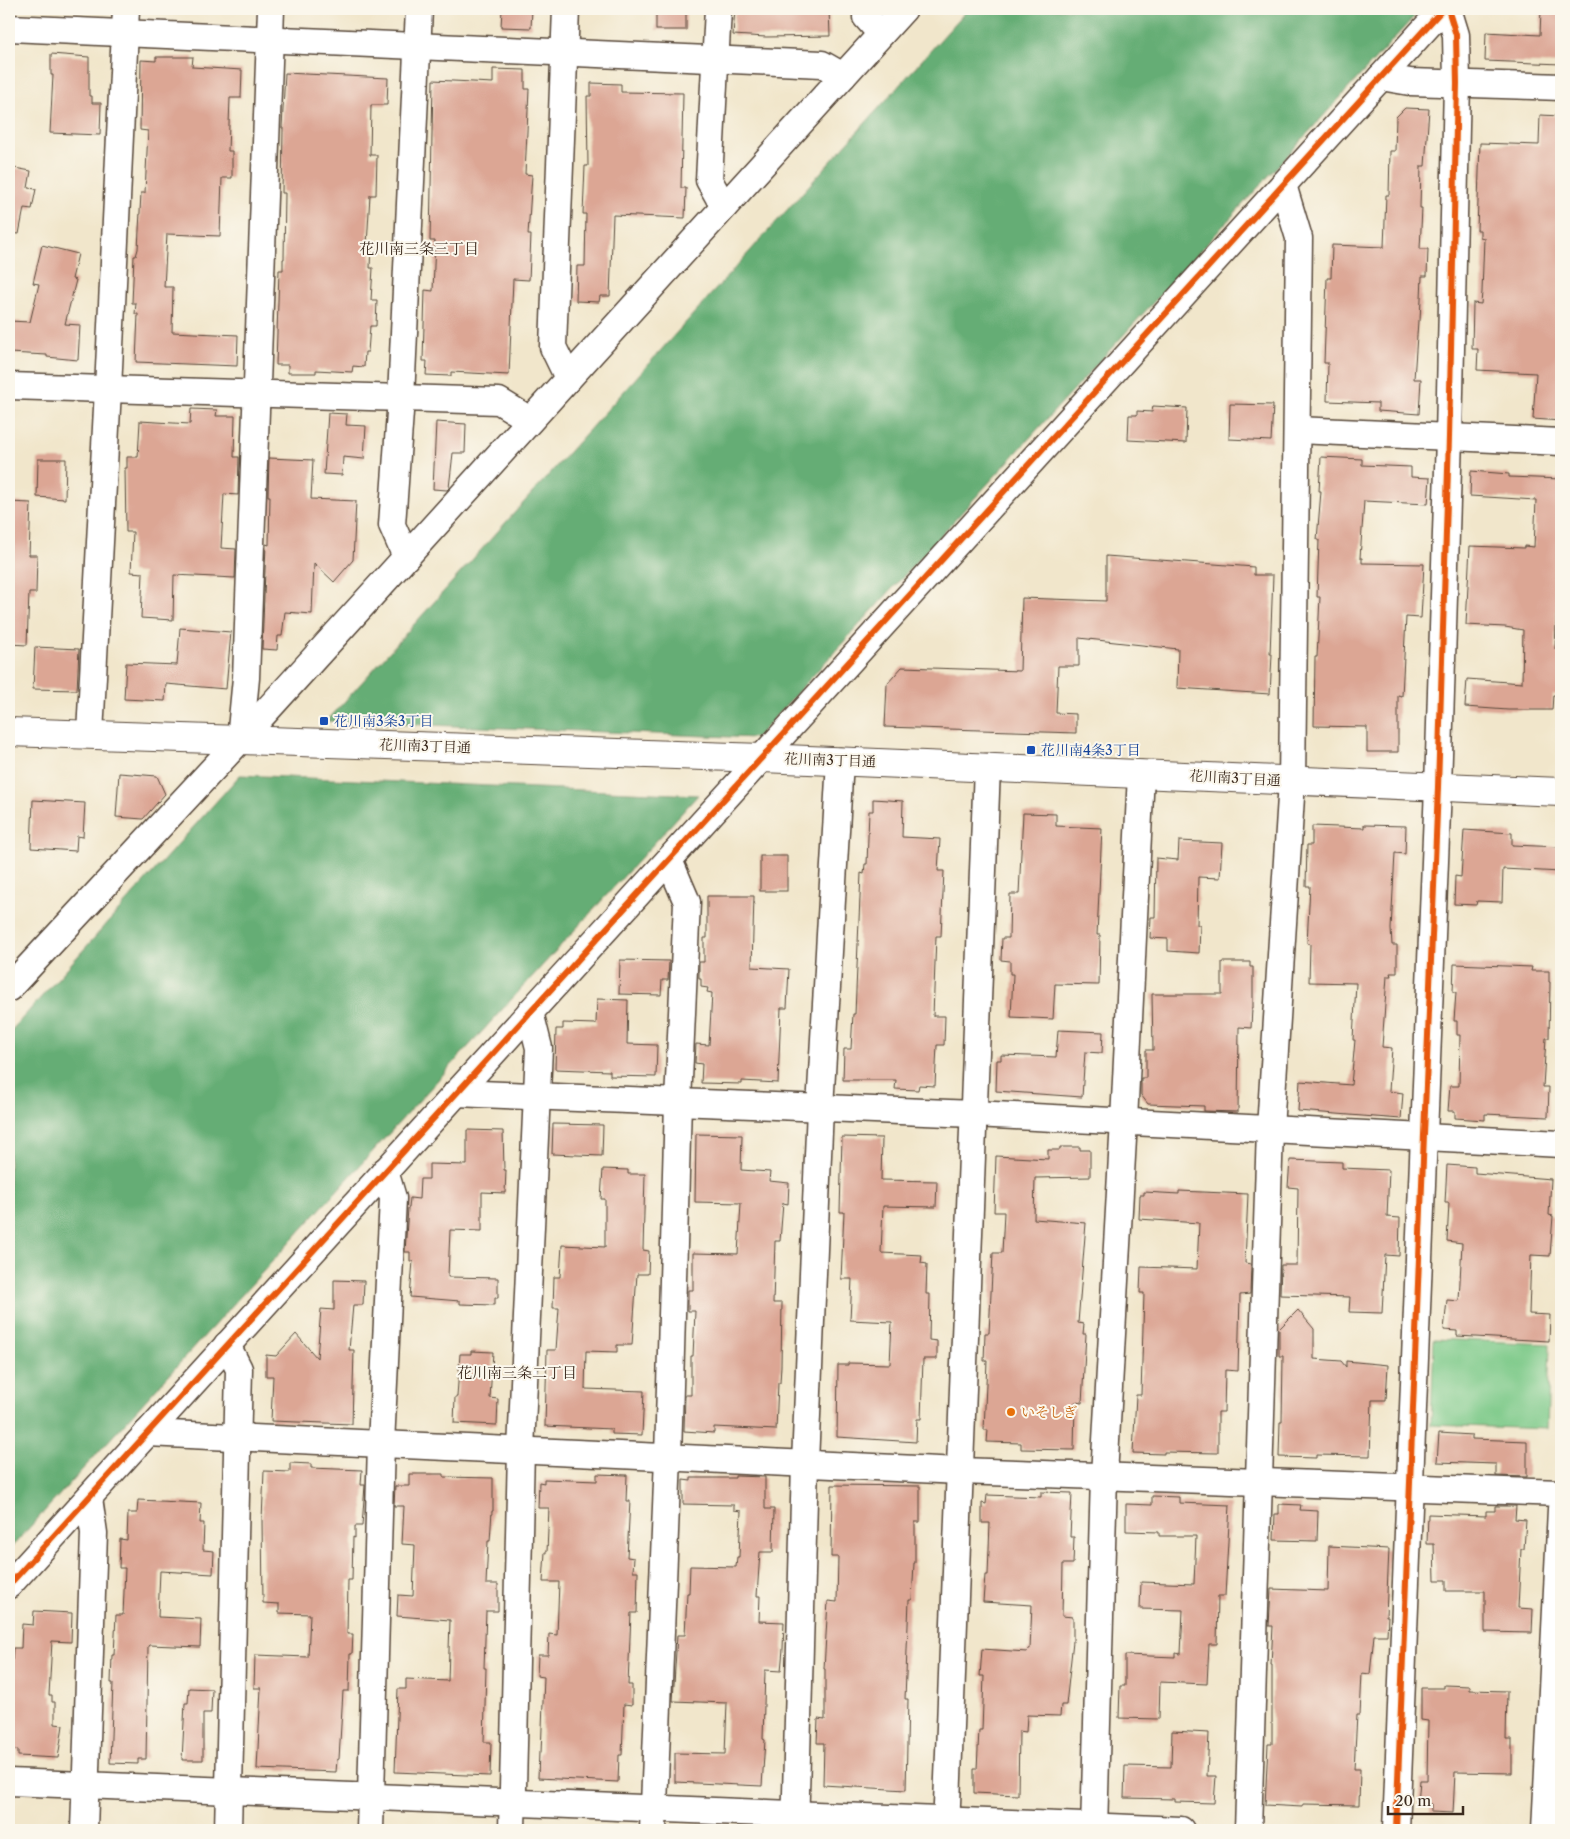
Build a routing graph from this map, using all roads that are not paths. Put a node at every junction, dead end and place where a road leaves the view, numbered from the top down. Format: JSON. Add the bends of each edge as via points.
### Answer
{"nodes":[{"id":1,"x":271,"y":9,"type":"edge"},
{"id":2,"x":419,"y":9,"type":"edge"},
{"id":3,"x":566,"y":9,"type":"edge"},
{"id":4,"x":718,"y":9,"type":"edge"},
{"id":5,"x":867,"y":9,"type":"edge"},
{"id":6,"x":904,"y":9,"type":"edge"},
{"id":7,"x":1443,"y":9,"type":"edge"},
{"id":8,"x":1448,"y":9,"type":"edge"},
{"id":9,"x":125,"y":21,"type":"edge"},
{"id":10,"x":9,"y":28,"type":"edge"},
{"id":11,"x":880,"y":34,"type":"junction"},
{"id":12,"x":269,"y":40,"type":"junction"},
{"id":13,"x":418,"y":46,"type":"junction"},
{"id":14,"x":564,"y":52,"type":"junction"},
{"id":15,"x":716,"y":59,"type":"junction"},
{"id":16,"x":843,"y":76,"type":"junction"},
{"id":17,"x":1381,"y":77,"type":"junction"},
{"id":18,"x":1457,"y":83,"type":"junction"},
{"id":19,"x":1561,"y":87,"type":"edge"},
{"id":20,"x":1283,"y":184,"type":"junction"},
{"id":21,"x":724,"y":207,"type":"junction"},
{"id":22,"x":568,"y":378,"type":"junction"},
{"id":23,"x":9,"y":386,"type":"edge"},
{"id":24,"x":108,"y":389,"type":"junction"},
{"id":25,"x":256,"y":394,"type":"junction"},
{"id":26,"x":401,"y":398,"type":"junction"},
{"id":27,"x":530,"y":420,"type":"junction"},
{"id":28,"x":1297,"y":430,"type":"junction"},
{"id":29,"x":1449,"y":437,"type":"junction"},
{"id":30,"x":1561,"y":442,"type":"edge"},
{"id":31,"x":406,"y":557,"type":"junction"},
{"id":32,"x":9,"y":732,"type":"edge"},
{"id":33,"x":90,"y":734,"type":"junction"},
{"id":34,"x":240,"y":740,"type":"junction"},
{"id":35,"x":762,"y":758,"type":"junction"},
{"id":36,"x":840,"y":761,"type":"junction"},
{"id":37,"x":987,"y":767,"type":"junction"},
{"id":38,"x":1141,"y":774,"type":"junction"},
{"id":39,"x":1292,"y":780,"type":"junction"},
{"id":40,"x":1438,"y":787,"type":"junction"},
{"id":41,"x":1561,"y":792,"type":"edge"},
{"id":42,"x":669,"y":860,"type":"junction"},
{"id":43,"x":9,"y":988,"type":"edge"},
{"id":44,"x":530,"y":1012,"type":"junction"},
{"id":45,"x":456,"y":1093,"type":"junction"},
{"id":46,"x":536,"y":1096,"type":"junction"},
{"id":47,"x":678,"y":1102,"type":"junction"},
{"id":48,"x":820,"y":1108,"type":"junction"},
{"id":49,"x":974,"y":1114,"type":"junction"},
{"id":50,"x":1124,"y":1121,"type":"junction"},
{"id":51,"x":1270,"y":1129,"type":"junction"},
{"id":52,"x":1424,"y":1136,"type":"junction"},
{"id":53,"x":1561,"y":1144,"type":"edge"},
{"id":54,"x":385,"y":1171,"type":"junction"},
{"id":55,"x":227,"y":1345,"type":"junction"},
{"id":56,"x":147,"y":1433,"type":"junction"},
{"id":57,"x":238,"y":1437,"type":"junction"},
{"id":58,"x":381,"y":1444,"type":"junction"},
{"id":59,"x":520,"y":1450,"type":"junction"},
{"id":60,"x":668,"y":1457,"type":"junction"},
{"id":61,"x":805,"y":1464,"type":"junction"},
{"id":62,"x":960,"y":1471,"type":"junction"},
{"id":63,"x":1104,"y":1476,"type":"junction"},
{"id":64,"x":1258,"y":1482,"type":"junction"},
{"id":65,"x":1409,"y":1488,"type":"junction"},
{"id":66,"x":1561,"y":1493,"type":"edge"},
{"id":67,"x":88,"y":1498,"type":"junction"},
{"id":68,"x":1561,"y":1509,"type":"edge"},
{"id":69,"x":9,"y":1585,"type":"edge"},
{"id":70,"x":9,"y":1782,"type":"edge"},
{"id":71,"x":86,"y":1785,"type":"junction"},
{"id":72,"x":229,"y":1791,"type":"junction"},
{"id":73,"x":372,"y":1797,"type":"junction"},
{"id":74,"x":514,"y":1803,"type":"junction"},
{"id":75,"x":653,"y":1819,"type":"edge"},
{"id":76,"x":795,"y":1822,"type":"edge"},
{"id":77,"x":946,"y":1826,"type":"edge"},
{"id":78,"x":1095,"y":1829,"type":"edge"},
{"id":79,"x":84,"y":1830,"type":"edge"},
{"id":80,"x":228,"y":1830,"type":"edge"},
{"id":81,"x":370,"y":1830,"type":"edge"},
{"id":82,"x":512,"y":1830,"type":"edge"},
{"id":83,"x":1181,"y":1830,"type":"edge"},
{"id":84,"x":1248,"y":1830,"type":"edge"},
{"id":85,"x":1396,"y":1830,"type":"edge"},
{"id":86,"x":1546,"y":1830,"type":"edge"}],
"edges":[{"from":1,"to":12,"type":"street"},
{"from":2,"to":13,"type":"street"},
{"from":3,"to":14,"type":"street"},
{"from":4,"to":15,"type":"street"},
{"from":5,"to":11,"type":"street","via":[[866,17]]},
{"from":6,"to":11,"type":"street"},
{"from":7,"to":17,"type":"street"},
{"from":8,"to":18,"type":"street","via":[[1456,35]]},
{"from":9,"to":10,"type":"street"},
{"from":9,"to":12,"type":"street"},
{"from":9,"to":24,"type":"street"},
{"from":11,"to":16,"type":"street"},
{"from":12,"to":13,"type":"street"},
{"from":12,"to":25,"type":"street"},
{"from":13,"to":14,"type":"street"},
{"from":13,"to":26,"type":"street"},
{"from":14,"to":15,"type":"street"},
{"from":14,"to":22,"type":"street","via":[[553,347]]},
{"from":15,"to":16,"type":"street","via":[[822,64]]},
{"from":15,"to":21,"type":"street","via":[[709,180]]},
{"from":16,"to":21,"type":"street"},
{"from":17,"to":18,"type":"street","via":[[1410,82]]},
{"from":17,"to":20,"type":"street"},
{"from":18,"to":19,"type":"street"},
{"from":18,"to":29,"type":"street"},
{"from":20,"to":28,"type":"street","via":[[1299,238]]},
{"from":20,"to":35,"type":"street"},
{"from":21,"to":22,"type":"street"},
{"from":22,"to":27,"type":"street"},
{"from":23,"to":24,"type":"street"},
{"from":24,"to":25,"type":"street"},
{"from":24,"to":33,"type":"street"},
{"from":25,"to":26,"type":"street"},
{"from":25,"to":34,"type":"street","via":[[246,678]]},
{"from":26,"to":27,"type":"street","via":[[499,401]]},
{"from":26,"to":31,"type":"street","via":[[392,525]]},
{"from":27,"to":31,"type":"street"},
{"from":28,"to":29,"type":"street"},
{"from":28,"to":39,"type":"street"},
{"from":29,"to":30,"type":"street"},
{"from":29,"to":40,"type":"street"},
{"from":31,"to":34,"type":"street"},
{"from":32,"to":33,"type":"street","name":"花川南3丁目通"},
{"from":33,"to":34,"type":"street","name":"花川南3丁目通"},
{"from":34,"to":35,"type":"street","name":"花川南3丁目通"},
{"from":34,"to":43,"type":"street"},
{"from":35,"to":36,"type":"street","name":"花川南3丁目通"},
{"from":35,"to":42,"type":"street"},
{"from":36,"to":37,"type":"street","name":"花川南3丁目通"},
{"from":36,"to":48,"type":"street"},
{"from":37,"to":38,"type":"street","name":"花川南3丁目通"},
{"from":37,"to":49,"type":"street"},
{"from":38,"to":39,"type":"street","name":"花川南3丁目通"},
{"from":38,"to":50,"type":"street"},
{"from":39,"to":40,"type":"street","name":"花川南3丁目通"},
{"from":39,"to":51,"type":"street"},
{"from":40,"to":41,"type":"street","name":"花川南3丁目通"},
{"from":40,"to":52,"type":"street"},
{"from":42,"to":44,"type":"street"},
{"from":42,"to":47,"type":"street","via":[[687,902]]},
{"from":44,"to":45,"type":"street"},
{"from":44,"to":46,"type":"street","via":[[539,1048]]},
{"from":45,"to":46,"type":"street"},
{"from":45,"to":54,"type":"street"},
{"from":46,"to":47,"type":"street"},
{"from":46,"to":59,"type":"street"},
{"from":47,"to":48,"type":"street"},
{"from":47,"to":60,"type":"street"},
{"from":48,"to":49,"type":"street"},
{"from":48,"to":61,"type":"street"},
{"from":49,"to":50,"type":"street"},
{"from":49,"to":62,"type":"street"},
{"from":50,"to":51,"type":"street"},
{"from":50,"to":63,"type":"street"},
{"from":51,"to":52,"type":"street"},
{"from":51,"to":64,"type":"street"},
{"from":52,"to":53,"type":"street"},
{"from":52,"to":65,"type":"street"},
{"from":54,"to":55,"type":"street"},
{"from":54,"to":58,"type":"street","via":[[393,1198]]},
{"from":55,"to":56,"type":"street"},
{"from":55,"to":57,"type":"street","via":[[239,1369]]},
{"from":56,"to":57,"type":"street"},
{"from":56,"to":67,"type":"street"},
{"from":57,"to":58,"type":"street"},
{"from":57,"to":72,"type":"street"},
{"from":58,"to":59,"type":"street"},
{"from":58,"to":73,"type":"street"},
{"from":59,"to":60,"type":"street"},
{"from":59,"to":74,"type":"street"},
{"from":60,"to":61,"type":"street"},
{"from":60,"to":75,"type":"street"},
{"from":61,"to":62,"type":"street"},
{"from":61,"to":76,"type":"street"},
{"from":62,"to":63,"type":"street"},
{"from":62,"to":77,"type":"street"},
{"from":63,"to":64,"type":"street"},
{"from":63,"to":78,"type":"street"},
{"from":64,"to":65,"type":"street"},
{"from":64,"to":84,"type":"street"},
{"from":65,"to":66,"type":"street"},
{"from":65,"to":85,"type":"street"},
{"from":67,"to":69,"type":"street"},
{"from":67,"to":71,"type":"street","via":[[94,1533]]},
{"from":68,"to":86,"type":"street"},
{"from":70,"to":71,"type":"street"},
{"from":71,"to":72,"type":"street"},
{"from":71,"to":79,"type":"street"},
{"from":72,"to":73,"type":"street"},
{"from":72,"to":80,"type":"street"},
{"from":73,"to":74,"type":"street"},
{"from":73,"to":81,"type":"street"},
{"from":74,"to":75,"type":"street"},
{"from":74,"to":82,"type":"street"},
{"from":75,"to":76,"type":"street"},
{"from":76,"to":77,"type":"street"},
{"from":77,"to":78,"type":"street"},
{"from":78,"to":83,"type":"street"}]}
